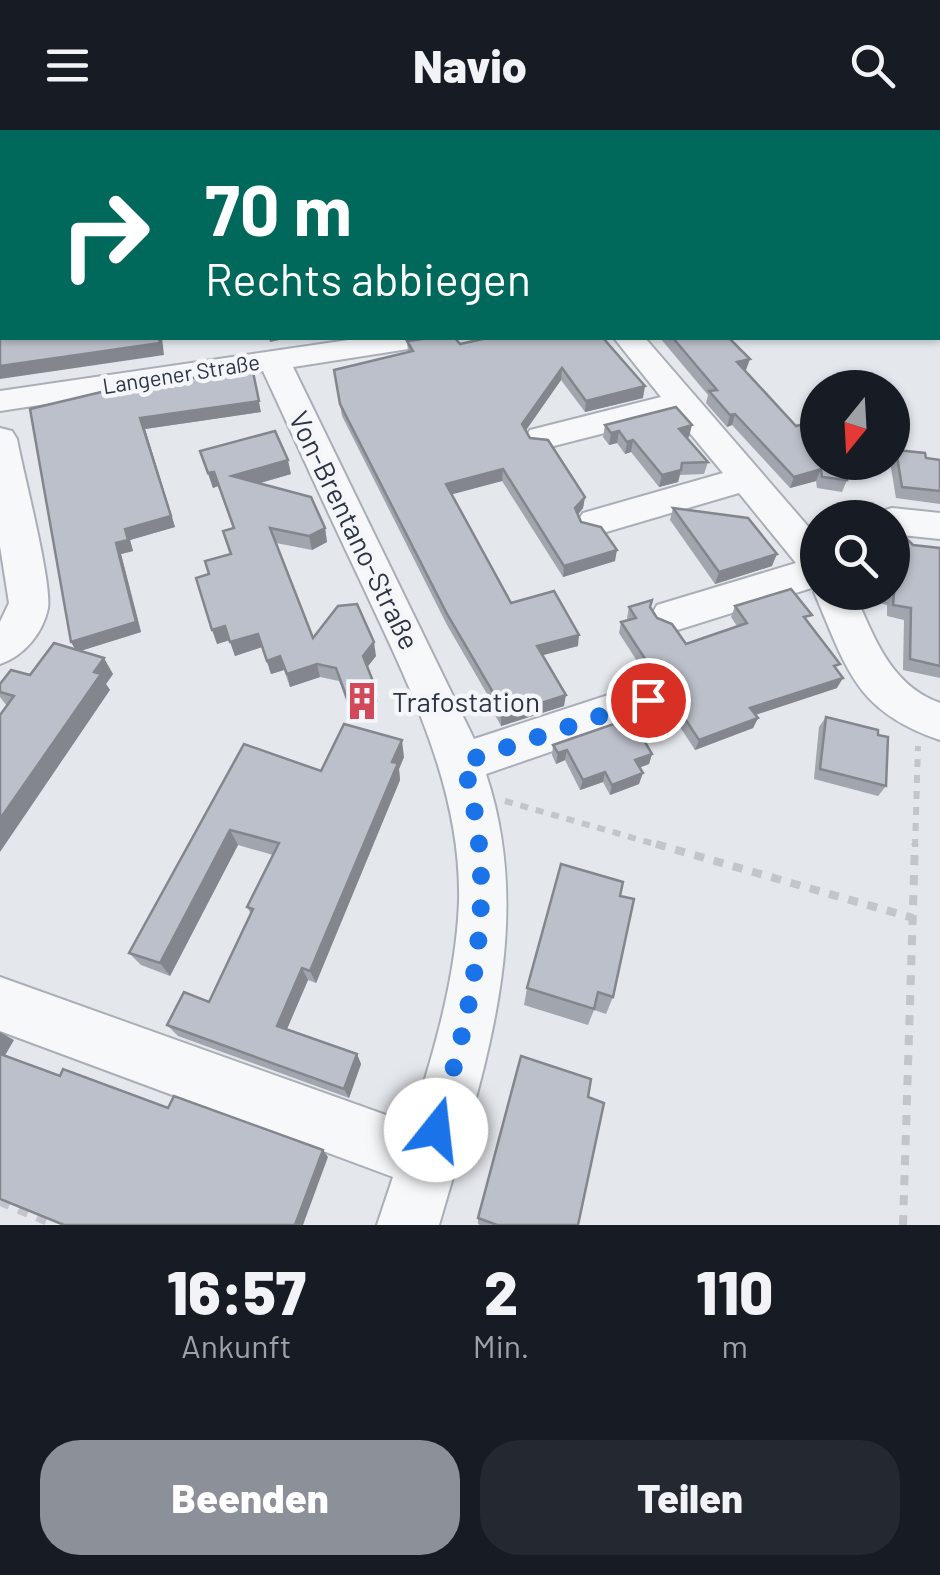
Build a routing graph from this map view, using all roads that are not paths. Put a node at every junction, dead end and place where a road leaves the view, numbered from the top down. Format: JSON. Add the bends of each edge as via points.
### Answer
{"nodes":[{"id":1,"x":388,"y":340,"type":"edge"},
{"id":2,"x":631,"y":340,"type":"edge"},
{"id":3,"x":354,"y":342,"type":"edge"},
{"id":4,"x":246,"y":353,"type":"edge"},
{"id":5,"x":0,"y":401,"type":"edge"},
{"id":6,"x":684,"y":402,"type":"junction"},
{"id":7,"x":542,"y":438,"type":"edge"},
{"id":8,"x":0,"y":439,"type":"edge"},
{"id":9,"x":748,"y":478,"type":"junction"},
{"id":10,"x":596,"y":522,"type":"edge"},
{"id":11,"x":910,"y":523,"type":"edge"},
{"id":12,"x":940,"y":526,"type":"edge"},
{"id":13,"x":800,"y":536,"type":"edge"},
{"id":14,"x":800,"y":555,"type":"edge"},
{"id":15,"x":843,"y":610,"type":"edge"},
{"id":16,"x":672,"y":616,"type":"dead end"},
{"id":17,"x":0,"y":648,"type":"edge"},
{"id":18,"x":648,"y":700,"type":"dead end"},
{"id":19,"x":930,"y":718,"type":"edge"},
{"id":20,"x":467,"y":777,"type":"junction"},
{"id":21,"x":0,"y":1004,"type":"edge"},
{"id":22,"x":428,"y":1160,"type":"junction"},
{"id":23,"x":408,"y":1225,"type":"edge"}],
"edges":[{"from":1,"to":3,"type":"street","name":"Langener Straße"},
{"from":2,"to":6,"type":"street"},
{"from":3,"to":4,"type":"street","name":"Langener Straße"},
{"from":4,"to":5,"type":"street","name":"Langener Straße"},
{"from":4,"to":20,"type":"street","name":"Von-Brentano-Straße"},
{"from":6,"to":7,"type":"street"},
{"from":6,"to":9,"type":"street"},
{"from":8,"to":17,"type":"street","via":[[29,604],[24,624]]},
{"from":9,"to":10,"type":"street"},
{"from":9,"to":13,"type":"street"},
{"from":11,"to":12,"type":"street"},
{"from":14,"to":16,"type":"street"},
{"from":15,"to":19,"type":"street","via":[[890,698]]},
{"from":18,"to":20,"type":"street"},
{"from":20,"to":22,"type":"street","name":"Von-Brentano-Straße","via":[[484,902],[468,1012]]},
{"from":21,"to":22,"type":"street"},
{"from":22,"to":23,"type":"street","name":"Von-Brentano-Straße"}]}
